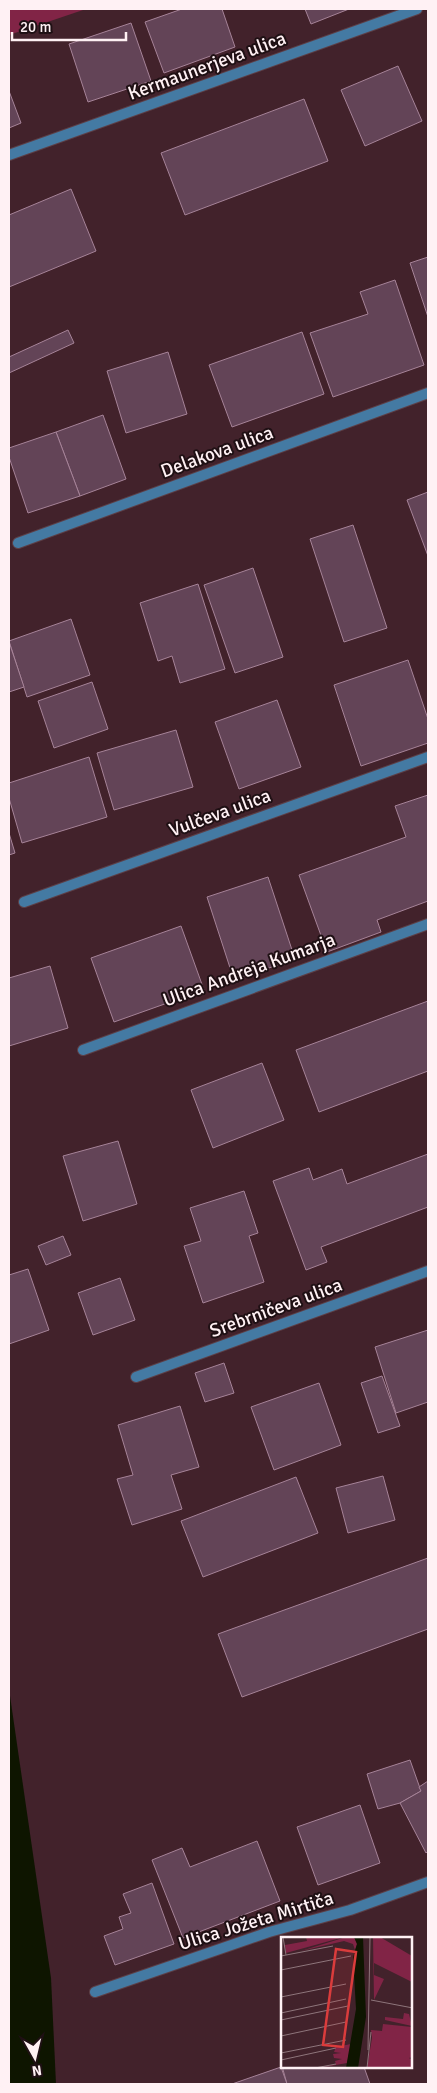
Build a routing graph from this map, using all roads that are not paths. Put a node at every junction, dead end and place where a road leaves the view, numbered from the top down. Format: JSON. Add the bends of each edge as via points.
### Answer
{"nodes":[{"id":1,"x":417,"y":9,"type":"edge"},
{"id":2,"x":9,"y":155,"type":"edge"},
{"id":3,"x":428,"y":394,"type":"edge"},
{"id":4,"x":18,"y":543,"type":"dead end"},
{"id":5,"x":428,"y":757,"type":"edge"},
{"id":6,"x":24,"y":902,"type":"dead end"},
{"id":7,"x":428,"y":924,"type":"edge"},
{"id":8,"x":83,"y":1050,"type":"dead end"},
{"id":9,"x":428,"y":1271,"type":"edge"},
{"id":10,"x":136,"y":1377,"type":"dead end"},
{"id":11,"x":428,"y":1882,"type":"edge"},
{"id":12,"x":95,"y":1992,"type":"dead end"}],
"edges":[{"from":1,"to":2,"type":"street","name":"Kermaunerjeva ulica"},
{"from":3,"to":4,"type":"street","name":"Delakova ulica"},
{"from":5,"to":6,"type":"street","name":"Vulčeva ulica"},
{"from":7,"to":8,"type":"street","name":"Ulica Andreja Kumarja"},
{"from":9,"to":10,"type":"street","name":"Srebrničeva ulica"},
{"from":11,"to":12,"type":"street","name":"Ulica Jožeta Mirtiča"}]}
